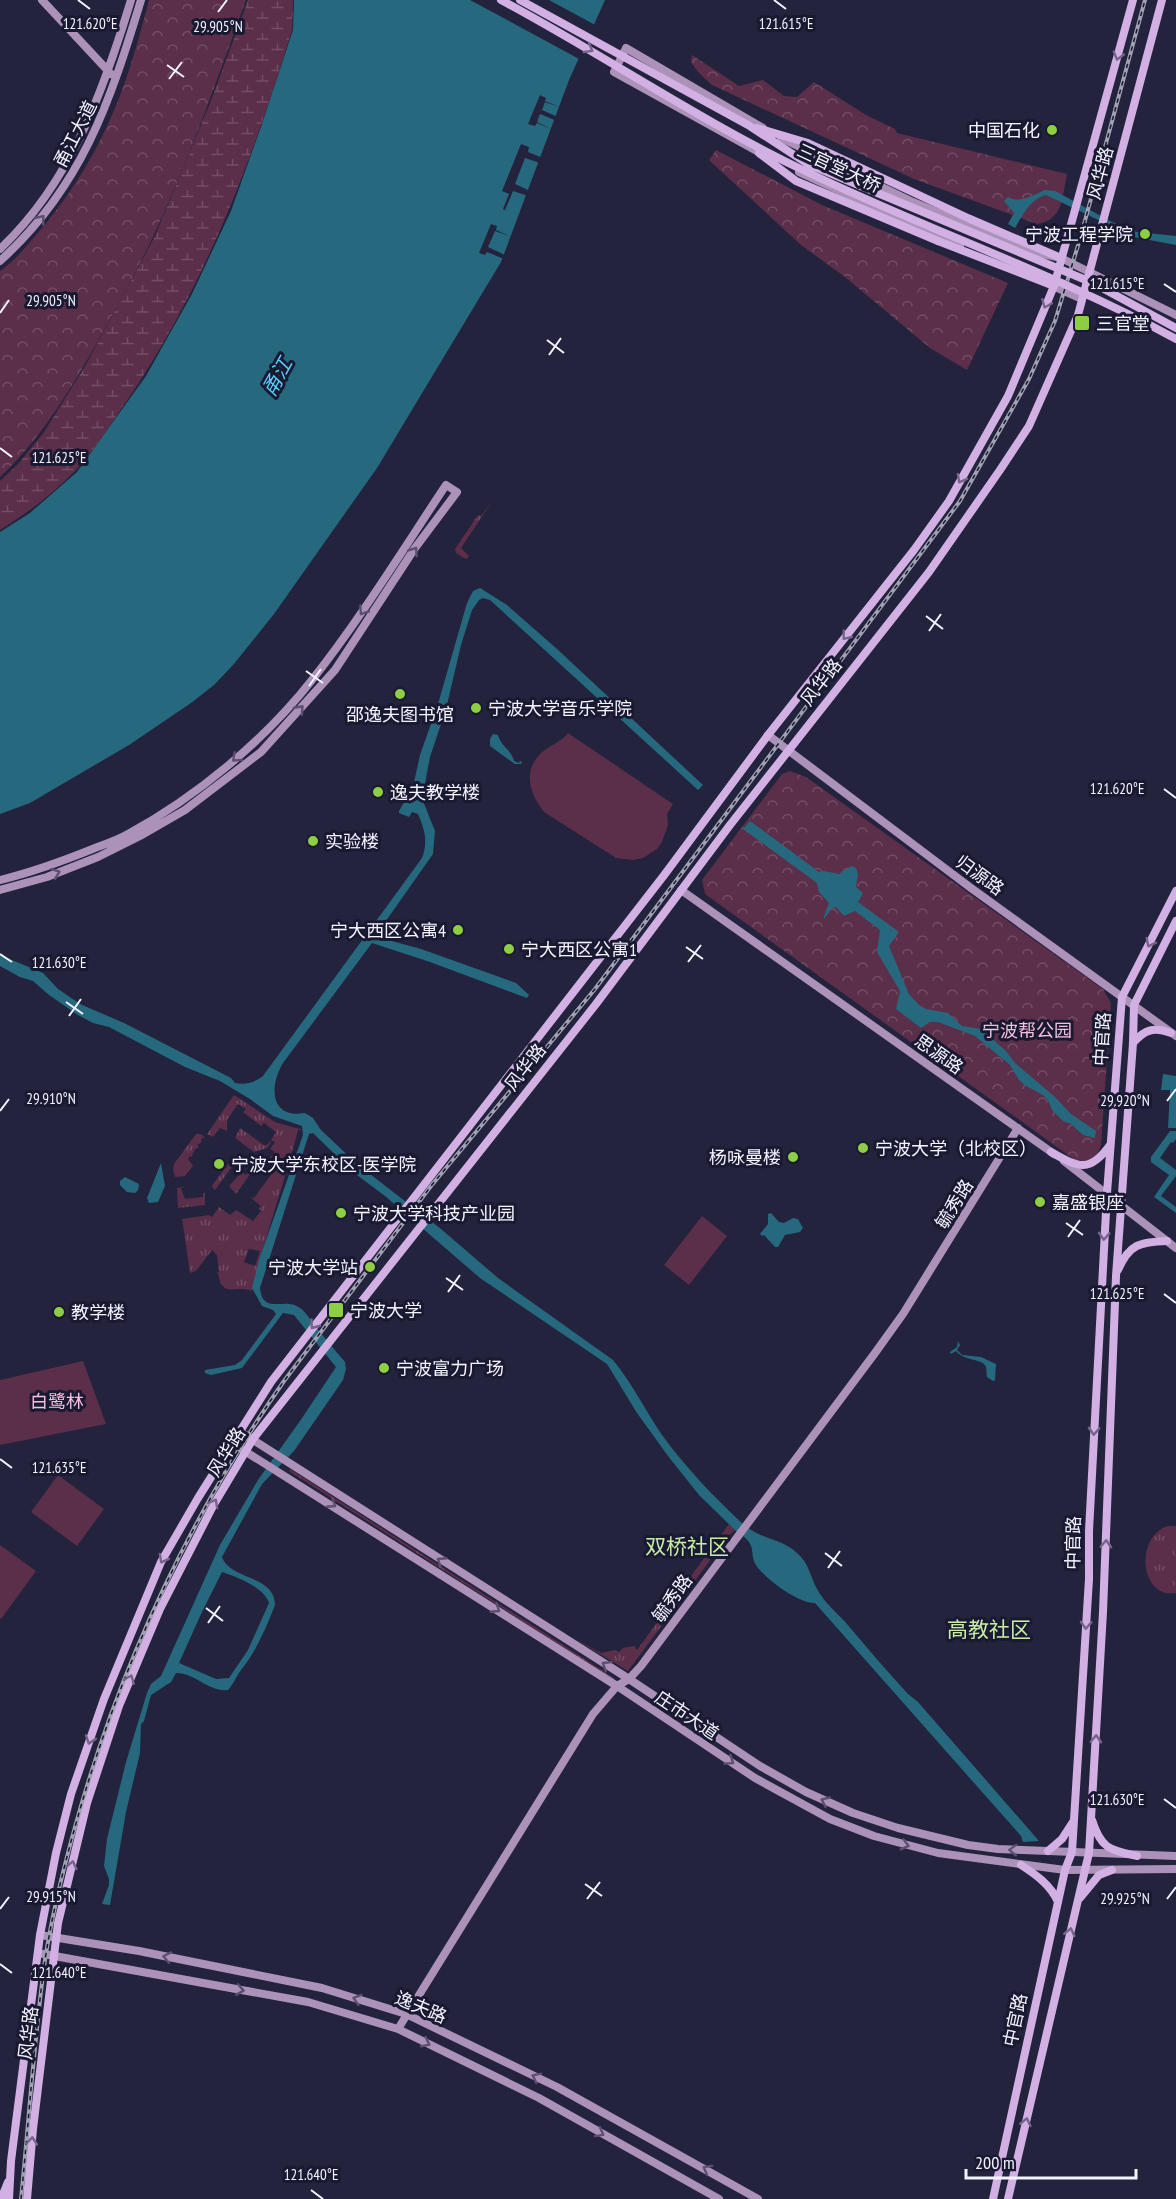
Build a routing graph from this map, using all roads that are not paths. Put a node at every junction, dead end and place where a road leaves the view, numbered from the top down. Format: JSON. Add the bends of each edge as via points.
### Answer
{"nodes":[{"id":1,"x":42,"y":0,"type":"edge"},
{"id":2,"x":131,"y":0,"type":"edge"},
{"id":3,"x":141,"y":0,"type":"edge"},
{"id":4,"x":501,"y":0,"type":"edge"},
{"id":5,"x":520,"y":0,"type":"edge"},
{"id":6,"x":1134,"y":0,"type":"edge"},
{"id":7,"x":1162,"y":0,"type":"edge"},
{"id":8,"x":108,"y":71,"type":"junction"},
{"id":9,"x":116,"y":80,"type":"junction"},
{"id":10,"x":748,"y":125,"type":"junction"},
{"id":11,"x":742,"y":140,"type":"junction"},
{"id":12,"x":0,"y":249,"type":"edge"},
{"id":13,"x":1061,"y":258,"type":"junction"},
{"id":14,"x":0,"y":261,"type":"edge"},
{"id":15,"x":1089,"y":271,"type":"junction"},
{"id":16,"x":1054,"y":286,"type":"junction"},
{"id":17,"x":1082,"y":299,"type":"junction"},
{"id":18,"x":1176,"y":315,"type":"edge"},
{"id":19,"x":1176,"y":328,"type":"edge"},
{"id":20,"x":1176,"y":339,"type":"edge"},
{"id":21,"x":768,"y":735,"type":"junction"},
{"id":22,"x":788,"y":751,"type":"junction"},
{"id":23,"x":0,"y":880,"type":"edge"},
{"id":24,"x":0,"y":890,"type":"edge"},
{"id":25,"x":681,"y":890,"type":"junction"},
{"id":26,"x":1176,"y":891,"type":"edge"},
{"id":27,"x":1176,"y":921,"type":"edge"},
{"id":28,"x":1122,"y":997,"type":"junction"},
{"id":29,"x":1134,"y":1005,"type":"junction"},
{"id":30,"x":1174,"y":1034,"type":"edge"},
{"id":31,"x":1133,"y":1043,"type":"junction"},
{"id":32,"x":1018,"y":1128,"type":"junction"},
{"id":33,"x":1111,"y":1144,"type":"junction"},
{"id":34,"x":1051,"y":1152,"type":"junction"},
{"id":35,"x":1107,"y":1193,"type":"junction"},
{"id":36,"x":1121,"y":1206,"type":"junction"},
{"id":37,"x":1167,"y":1241,"type":"junction"},
{"id":38,"x":1176,"y":1248,"type":"edge"},
{"id":39,"x":1116,"y":1276,"type":"junction"},
{"id":40,"x":240,"y":1431,"type":"junction"},
{"id":41,"x":257,"y":1441,"type":"junction"},
{"id":42,"x":232,"y":1443,"type":"junction"},
{"id":43,"x":245,"y":1450,"type":"junction"},
{"id":44,"x":628,"y":1680,"type":"junction"},
{"id":45,"x":617,"y":1686,"type":"junction"},
{"id":46,"x":1091,"y":1816,"type":"junction"},
{"id":47,"x":1074,"y":1819,"type":"junction"},
{"id":48,"x":1048,"y":1851,"type":"junction"},
{"id":49,"x":1072,"y":1852,"type":"junction"},
{"id":50,"x":1089,"y":1853,"type":"junction"},
{"id":51,"x":1137,"y":1856,"type":"junction"},
{"id":52,"x":1176,"y":1856,"type":"edge"},
{"id":53,"x":1021,"y":1864,"type":"junction"},
{"id":54,"x":1176,"y":1869,"type":"edge"},
{"id":55,"x":1065,"y":1870,"type":"junction"},
{"id":56,"x":1084,"y":1870,"type":"junction"},
{"id":57,"x":1112,"y":1870,"type":"junction"},
{"id":58,"x":1077,"y":1901,"type":"junction"},
{"id":59,"x":1058,"y":1902,"type":"junction"},
{"id":60,"x":40,"y":1935,"type":"junction"},
{"id":61,"x":57,"y":1938,"type":"junction"},
{"id":62,"x":38,"y":1953,"type":"junction"},
{"id":63,"x":54,"y":1956,"type":"junction"},
{"id":64,"x":406,"y":2014,"type":"junction"},
{"id":65,"x":398,"y":2029,"type":"junction"},
{"id":66,"x":11,"y":2173,"type":"junction"},
{"id":67,"x":1,"y":2199,"type":"edge"},
{"id":68,"x":9,"y":2199,"type":"edge"},
{"id":69,"x":29,"y":2199,"type":"edge"},
{"id":70,"x":719,"y":2199,"type":"edge"},
{"id":71,"x":758,"y":2199,"type":"edge"},
{"id":72,"x":993,"y":2199,"type":"edge"},
{"id":73,"x":1008,"y":2199,"type":"edge"}],
"edges":[{"from":1,"to":8,"type":"street"},
{"from":2,"to":8,"type":"street","name":"甬江大道"},
{"from":3,"to":9,"type":"street","name":"甬江大道"},
{"from":4,"to":11,"type":"main road","name":"三官堂大桥","one_way":true,"bridge":true},
{"from":5,"to":10,"type":"main road","name":"三官堂大桥","bridge":true},
{"from":6,"to":13,"type":"main road","name":"风华路","one_way":true},
{"from":7,"to":15,"type":"main road","name":"风华路"},
{"from":8,"to":9,"type":"street"},
{"from":8,"to":12,"type":"street","name":"甬江大道","via":[[58,180],[23,228]]},
{"from":14,"to":9,"type":"street","name":"甬江大道","one_way":true,"via":[[40,221],[79,164]]},
{"from":10,"to":13,"type":"main road","bridge":true,"via":[[808,142]]},
{"from":10,"to":19,"type":"main road","name":"三官堂大桥","bridge":true,"via":[[808,164],[1093,283]]},
{"from":11,"to":16,"type":"main road","bridge":true,"via":[[796,181]]},
{"from":11,"to":20,"type":"main road","name":"三官堂大桥","bridge":true,"via":[[870,202],[1100,301]]},
{"from":13,"to":15,"type":"street"},
{"from":13,"to":16,"type":"main road","name":"风华路"},
{"from":13,"to":16,"type":"street","via":[[1030,251],[902,197],[769,131],[626,48],[614,72],[738,142],[830,188]]},
{"from":15,"to":17,"type":"main road","name":"风华路"},
{"from":15,"to":18,"type":"street"},
{"from":16,"to":17,"type":"street"},
{"from":16,"to":21,"type":"main road","name":"风华路","one_way":true,"via":[[1008,396],[949,501]]},
{"from":17,"to":22,"type":"main road","name":"风华路","via":[[1029,426],[929,572]]},
{"from":21,"to":22,"type":"street","name":"归源路"},
{"from":21,"to":40,"type":"main road","name":"风华路","one_way":true,"via":[[271,1382]]},
{"from":22,"to":25,"type":"main road","name":"风华路"},
{"from":22,"to":28,"type":"street","name":"归源路"},
{"from":24,"to":23,"type":"street","one_way":true,"via":[[47,877],[140,836],[184,810],[261,752],[335,670],[457,492],[446,485],[410,543],[311,682],[233,762],[180,803],[127,835],[39,871]]},
{"from":25,"to":32,"type":"street","name":"思源路"},
{"from":25,"to":41,"type":"main road","name":"风华路"},
{"from":26,"to":28,"type":"main road","name":"中官路","one_way":true},
{"from":27,"to":29,"type":"main road","name":"中官路"},
{"from":28,"to":29,"type":"street","name":"归源路"},
{"from":28,"to":33,"type":"main road","name":"中官路"},
{"from":29,"to":30,"type":"street","name":"归源路"},
{"from":29,"to":31,"type":"main road","name":"中官路"},
{"from":30,"to":31,"type":"main road","via":[[1150,1030]]},
{"from":31,"to":36,"type":"main road","name":"中官路"},
{"from":32,"to":34,"type":"street","name":"思源路"},
{"from":32,"to":44,"type":"street","name":"毓秀路","via":[[903,1314]]},
{"from":33,"to":34,"type":"main road","via":[[1098,1161],[1085,1166]]},
{"from":33,"to":35,"type":"main road","name":"中官路"},
{"from":34,"to":35,"type":"street","name":"思源路"},
{"from":35,"to":36,"type":"street","name":"思源路"},
{"from":35,"to":47,"type":"main road","name":"中官路","one_way":true},
{"from":36,"to":37,"type":"street","name":"思源路"},
{"from":36,"to":39,"type":"main road","name":"中官路"},
{"from":37,"to":38,"type":"street","name":"思源路"},
{"from":37,"to":39,"type":"main road","via":[[1143,1242],[1130,1249]]},
{"from":46,"to":39,"type":"main road","name":"中官路","one_way":true,"via":[[1104,1612]]},
{"from":40,"to":41,"type":"street","name":"庄市大道"},
{"from":40,"to":42,"type":"main road","name":"风华路"},
{"from":41,"to":43,"type":"main road","name":"风华路"},
{"from":44,"to":41,"type":"street","name":"庄市大道","one_way":true},
{"from":42,"to":43,"type":"street","name":"庄市大道"},
{"from":42,"to":60,"type":"main road","name":"风华路","one_way":true,"via":[[161,1562],[104,1699],[71,1794]]},
{"from":43,"to":45,"type":"street","name":"庄市大道","one_way":true},
{"from":61,"to":43,"type":"main road","name":"风华路","one_way":true,"via":[[87,1803],[119,1706],[160,1609]]},
{"from":44,"to":45,"type":"street","name":"毓秀路"},
{"from":48,"to":44,"type":"street","name":"庄市大道","one_way":true,"via":[[968,1845],[853,1813],[760,1766]]},
{"from":45,"to":53,"type":"street","name":"庄市大道","one_way":true,"via":[[755,1778],[830,1819],[938,1853]]},
{"from":45,"to":64,"type":"street","name":"毓秀路","via":[[593,1714]]},
{"from":46,"to":50,"type":"main road","name":"中官路"},
{"from":46,"to":51,"type":"main road","via":[[1103,1843],[1112,1851]]},
{"from":47,"to":48,"type":"main road","via":[[1062,1839]]},
{"from":47,"to":49,"type":"main road","name":"中官路"},
{"from":48,"to":49,"type":"street","name":"庄市大道"},
{"from":49,"to":50,"type":"street","name":"庄市大道"},
{"from":49,"to":55,"type":"main road","name":"中官路"},
{"from":50,"to":51,"type":"street","name":"庄市大道"},
{"from":50,"to":56,"type":"main road","name":"中官路"},
{"from":51,"to":52,"type":"street","name":"庄市大道"},
{"from":53,"to":55,"type":"street","name":"庄市大道"},
{"from":53,"to":59,"type":"main road","via":[[1036,1875]]},
{"from":54,"to":57,"type":"street","name":"庄市大道"},
{"from":55,"to":56,"type":"street","name":"庄市大道"},
{"from":55,"to":59,"type":"main road","name":"中官路"},
{"from":56,"to":57,"type":"street","name":"庄市大道"},
{"from":56,"to":58,"type":"main road","name":"中官路"},
{"from":57,"to":58,"type":"main road","via":[[1099,1875]]},
{"from":73,"to":58,"type":"main road","name":"中官路","one_way":true},
{"from":59,"to":72,"type":"main road","name":"中官路"},
{"from":60,"to":61,"type":"street","name":"逸夫路"},
{"from":60,"to":62,"type":"main road","name":"风华路"},
{"from":61,"to":63,"type":"main road","name":"风华路"},
{"from":64,"to":61,"type":"street","name":"逸夫路","one_way":true,"via":[[322,1988]]},
{"from":62,"to":63,"type":"street","name":"逸夫路"},
{"from":62,"to":66,"type":"main road","name":"风华路"},
{"from":63,"to":65,"type":"street","name":"逸夫路","one_way":true,"via":[[308,2002]]},
{"from":69,"to":63,"type":"main road","name":"风华路","one_way":true},
{"from":64,"to":65,"type":"street","name":"毓秀路"},
{"from":71,"to":64,"type":"street","name":"逸夫路","one_way":true,"via":[[557,2087]]},
{"from":65,"to":70,"type":"street","name":"逸夫路","one_way":true,"via":[[540,2098]]},
{"from":66,"to":67,"type":"main road"},
{"from":66,"to":68,"type":"main road","name":"风华路"}]}
